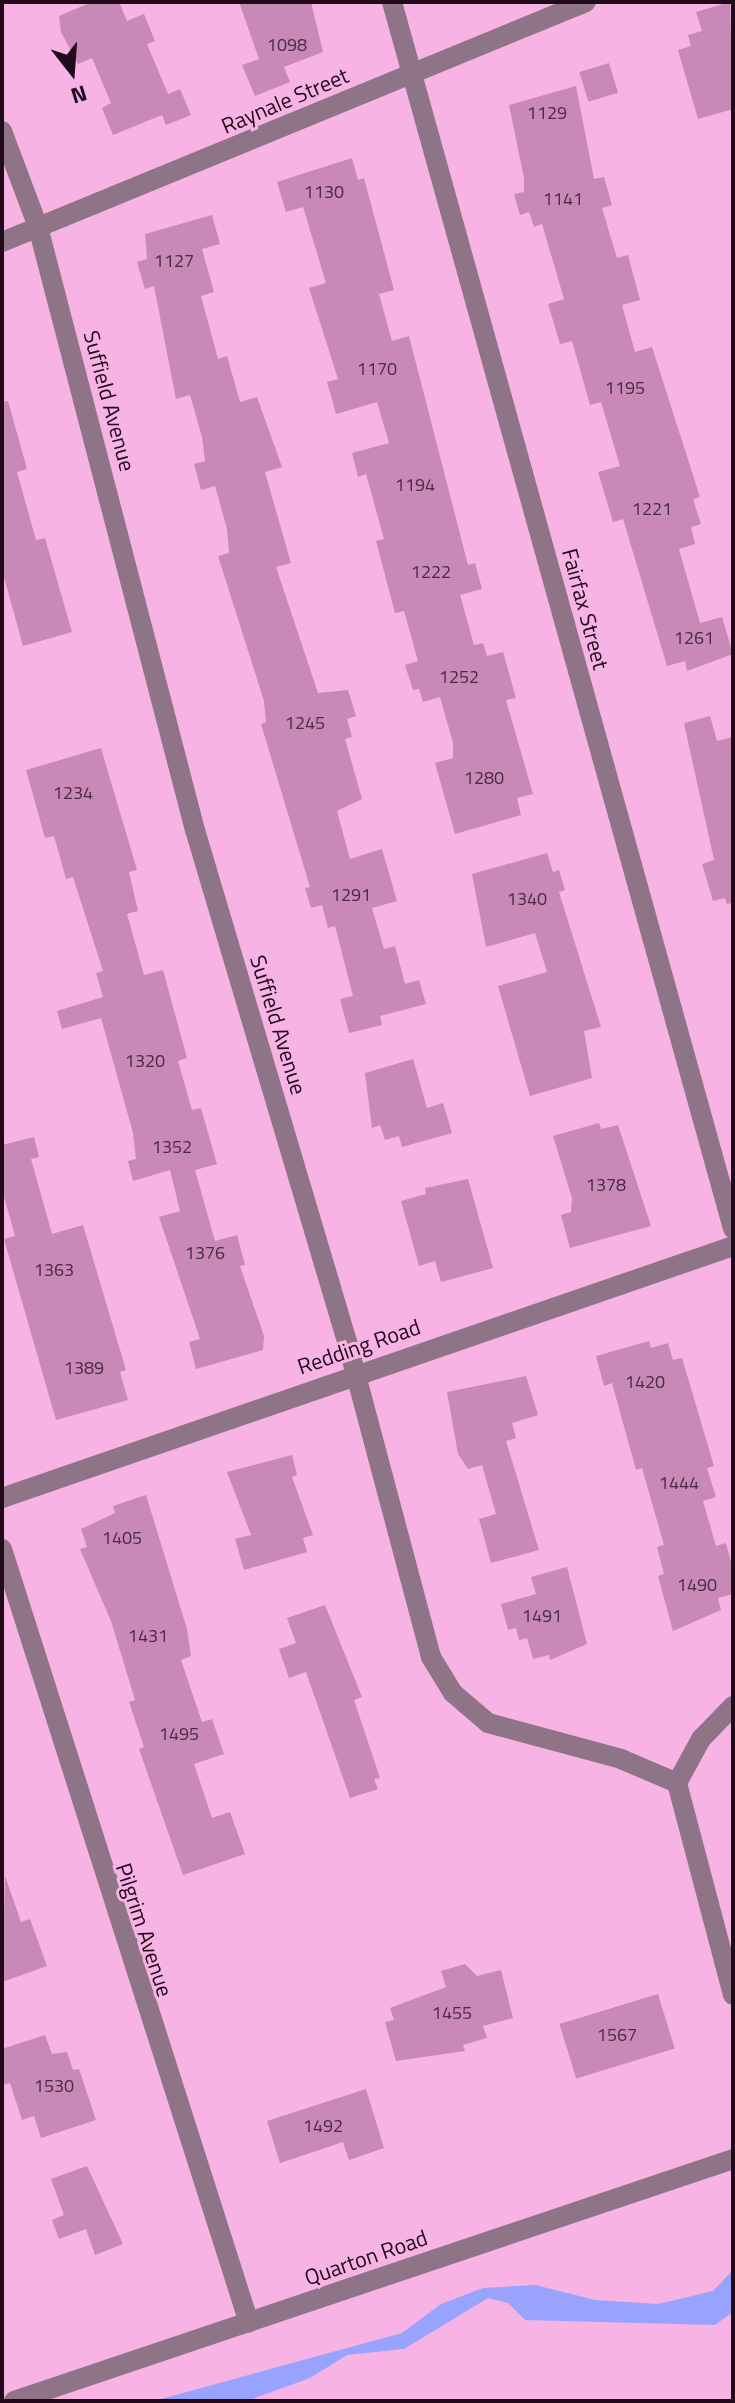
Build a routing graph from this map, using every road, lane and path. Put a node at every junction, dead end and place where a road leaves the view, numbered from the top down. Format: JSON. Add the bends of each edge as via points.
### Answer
{"nodes":[{"id":1,"x":392,"y":2,"type":"edge"},
{"id":2,"x":586,"y":2,"type":"edge"},
{"id":3,"x":413,"y":74,"type":"junction"},
{"id":4,"x":2,"y":131,"type":"edge"},
{"id":5,"x":38,"y":227,"type":"junction"},
{"id":6,"x":2,"y":242,"type":"edge"},
{"id":7,"x":733,"y":1228,"type":"edge"},
{"id":8,"x":733,"y":1246,"type":"edge"},
{"id":9,"x":355,"y":1374,"type":"junction"},
{"id":10,"x":2,"y":1498,"type":"edge"},
{"id":11,"x":2,"y":1549,"type":"edge"},
{"id":12,"x":733,"y":1706,"type":"edge"},
{"id":13,"x":677,"y":1783,"type":"junction"},
{"id":14,"x":733,"y":1995,"type":"edge"},
{"id":15,"x":733,"y":2159,"type":"edge"},
{"id":16,"x":249,"y":2323,"type":"junction"},
{"id":17,"x":14,"y":2401,"type":"edge"}],
"edges":[{"from":1,"to":3,"type":"street","name":"Fairfax Street"},
{"from":2,"to":3,"type":"street","name":"Raynale Street"},
{"from":3,"to":5,"type":"street","name":"Raynale Street"},
{"from":3,"to":7,"type":"street","name":"Fairfax Street"},
{"from":4,"to":5,"type":"street","name":"Suffield Avenue"},
{"from":5,"to":6,"type":"street","name":"Raynale Street"},
{"from":5,"to":9,"type":"street","name":"Suffield Avenue","via":[[195,830]]},
{"from":8,"to":9,"type":"street","name":"Redding Road"},
{"from":9,"to":10,"type":"street","name":"Redding Road"},
{"from":9,"to":13,"type":"street","name":"Suffield Avenue","via":[[424,1636],[453,1693],[509,1733],[621,1759]]},
{"from":11,"to":16,"type":"street","name":"Pilgrim Avenue"},
{"from":12,"to":13,"type":"street","via":[[701,1739]]},
{"from":13,"to":14,"type":"street"},
{"from":15,"to":16,"type":"street","name":"Quarton Road"},
{"from":16,"to":17,"type":"street","name":"Quarton Road"}]}
